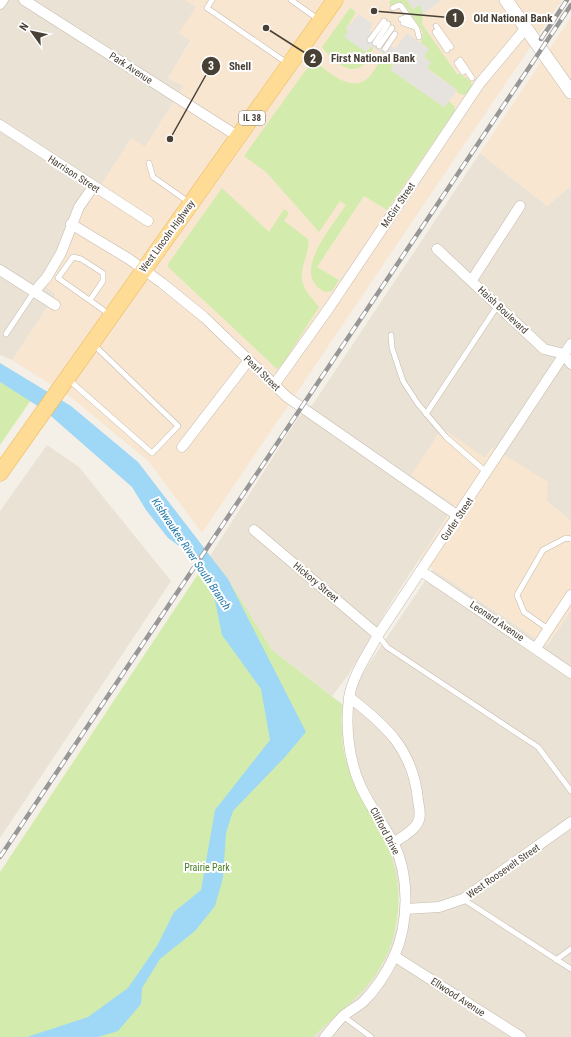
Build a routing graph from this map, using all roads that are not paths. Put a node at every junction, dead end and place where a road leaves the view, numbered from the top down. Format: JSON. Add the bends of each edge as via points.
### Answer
{"nodes":[{"id":1,"x":3,"y":0,"type":"edge"},
{"id":2,"x":24,"y":0,"type":"edge"},
{"id":3,"x":212,"y":0,"type":"edge"},
{"id":4,"x":291,"y":0,"type":"edge"},
{"id":5,"x":335,"y":0,"type":"edge"},
{"id":6,"x":506,"y":0,"type":"edge"},
{"id":7,"x":0,"y":4,"type":"edge"},
{"id":8,"x":395,"y":11,"type":"dead end"},
{"id":9,"x":320,"y":21,"type":"junction"},
{"id":10,"x":412,"y":21,"type":"junction"},
{"id":11,"x":388,"y":25,"type":"dead end"},
{"id":12,"x":416,"y":27,"type":"junction"},
{"id":13,"x":526,"y":28,"type":"junction"},
{"id":14,"x":435,"y":29,"type":"dead end"},
{"id":15,"x":395,"y":34,"type":"dead end"},
{"id":16,"x":419,"y":38,"type":"dead end"},
{"id":17,"x":375,"y":43,"type":"dead end"},
{"id":18,"x":449,"y":48,"type":"dead end"},
{"id":19,"x":385,"y":49,"type":"dead end"},
{"id":20,"x":289,"y":65,"type":"junction"},
{"id":21,"x":463,"y":72,"type":"dead end"},
{"id":22,"x":472,"y":78,"type":"dead end"},
{"id":23,"x":571,"y":92,"type":"edge"},
{"id":24,"x":0,"y":125,"type":"edge"},
{"id":25,"x":239,"y":137,"type":"junction"},
{"id":26,"x":149,"y":163,"type":"dead end"},
{"id":27,"x":93,"y":186,"type":"junction"},
{"id":28,"x":191,"y":203,"type":"junction"},
{"id":29,"x":520,"y":206,"type":"dead end"},
{"id":30,"x":148,"y":221,"type":"dead end"},
{"id":31,"x":71,"y":224,"type":"junction"},
{"id":32,"x":437,"y":249,"type":"dead end"},
{"id":33,"x":0,"y":270,"type":"edge"},
{"id":34,"x":143,"y":270,"type":"junction"},
{"id":35,"x":472,"y":280,"type":"junction"},
{"id":36,"x":34,"y":292,"type":"junction"},
{"id":37,"x":90,"y":300,"type":"junction"},
{"id":38,"x":55,"y":305,"type":"dead end"},
{"id":39,"x":498,"y":305,"type":"junction"},
{"id":40,"x":111,"y":316,"type":"junction"},
{"id":41,"x":6,"y":334,"type":"dead end"},
{"id":42,"x":391,"y":335,"type":"dead end"},
{"id":43,"x":92,"y":343,"type":"junction"},
{"id":44,"x":571,"y":344,"type":"edge"},
{"id":45,"x":564,"y":354,"type":"junction"},
{"id":46,"x":249,"y":360,"type":"junction"},
{"id":47,"x":571,"y":364,"type":"edge"},
{"id":48,"x":69,"y":375,"type":"junction"},
{"id":49,"x":274,"y":385,"type":"junction"},
{"id":50,"x":426,"y":414,"type":"junction"},
{"id":51,"x":182,"y":447,"type":"dead end"},
{"id":52,"x":487,"y":472,"type":"junction"},
{"id":53,"x":0,"y":473,"type":"edge"},
{"id":54,"x":458,"y":516,"type":"junction"},
{"id":55,"x":254,"y":530,"type":"dead end"},
{"id":56,"x":571,"y":539,"type":"edge"},
{"id":57,"x":421,"y":571,"type":"junction"},
{"id":58,"x":571,"y":595,"type":"edge"},
{"id":59,"x":548,"y":629,"type":"junction"},
{"id":60,"x":378,"y":635,"type":"junction"},
{"id":61,"x":536,"y":648,"type":"junction"},
{"id":62,"x":571,"y":673,"type":"edge"},
{"id":63,"x":349,"y":697,"type":"junction"},
{"id":64,"x":571,"y":790,"type":"edge"},
{"id":65,"x":571,"y":822,"type":"edge"},
{"id":66,"x":393,"y":843,"type":"junction"},
{"id":67,"x":462,"y":899,"type":"junction"},
{"id":68,"x":405,"y":910,"type":"junction"},
{"id":69,"x":571,"y":949,"type":"edge"},
{"id":70,"x":394,"y":956,"type":"junction"},
{"id":71,"x":556,"y":960,"type":"junction"},
{"id":72,"x":571,"y":970,"type":"edge"},
{"id":73,"x":344,"y":1016,"type":"junction"},
{"id":74,"x":326,"y":1037,"type":"edge"},
{"id":75,"x":371,"y":1037,"type":"edge"},
{"id":76,"x":521,"y":1037,"type":"edge"}],
"edges":[{"from":1,"to":7,"type":"street"},
{"from":2,"to":25,"type":"street","name":"Park Avenue"},
{"from":3,"to":20,"type":"lane","via":[[207,8]]},
{"from":4,"to":9,"type":"lane"},
{"from":5,"to":9,"type":"main road","name":"West Lincoln Highway","number":"IL 38"},
{"from":6,"to":13,"type":"street"},
{"from":8,"to":10,"type":"lane","via":[[408,15]]},
{"from":9,"to":20,"type":"main road","name":"West Lincoln Highway","number":"IL 38"},
{"from":10,"to":12,"type":"lane"},
{"from":10,"to":12,"type":"lane","via":[[404,18],[402,21]]},
{"from":11,"to":17,"type":"lane"},
{"from":12,"to":16,"type":"lane"},
{"from":13,"to":23,"type":"street"},
{"from":13,"to":49,"type":"street","name":"McGirr Street","via":[[473,93],[329,308]]},
{"from":14,"to":18,"type":"lane"},
{"from":15,"to":19,"type":"lane"},
{"from":20,"to":25,"type":"main road","name":"West Lincoln Highway","number":"IL 38"},
{"from":21,"to":22,"type":"lane","via":[[459,62]]},
{"from":24,"to":27,"type":"street","name":"Harrison Street"},
{"from":25,"to":28,"type":"main road","name":"West Lincoln Highway","number":"IL 38"},
{"from":26,"to":28,"type":"lane","via":[[152,177]]},
{"from":27,"to":30,"type":"street","name":"Harrison Street"},
{"from":27,"to":31,"type":"street"},
{"from":28,"to":34,"type":"main road","name":"West Lincoln Highway","number":"IL 38"},
{"from":29,"to":35,"type":"street"},
{"from":31,"to":34,"type":"street","name":"Pearl Street"},
{"from":31,"to":36,"type":"street","via":[[61,253],[47,277]]},
{"from":32,"to":35,"type":"street","name":"Haish Boulevard"},
{"from":33,"to":36,"type":"street"},
{"from":34,"to":40,"type":"main road","name":"West Lincoln Highway","number":"IL 38"},
{"from":34,"to":46,"type":"street","name":"Pearl Street","via":[[204,317]]},
{"from":35,"to":39,"type":"street","name":"Haish Boulevard"},
{"from":36,"to":38,"type":"street"},
{"from":36,"to":41,"type":"lane"},
{"from":37,"to":37,"type":"lane","via":[[58,278],[73,257],[103,273],[103,281]]},
{"from":37,"to":40,"type":"lane"},
{"from":39,"to":45,"type":"street","name":"Haish Boulevard","via":[[544,349]]},
{"from":39,"to":50,"type":"lane"},
{"from":40,"to":43,"type":"main road","name":"West Lincoln Highway","number":"IL 38"},
{"from":42,"to":50,"type":"lane","via":[[392,348],[402,381]]},
{"from":43,"to":48,"type":"main road","name":"West Lincoln Highway","number":"IL 38"},
{"from":43,"to":48,"type":"lane","via":[[178,426],[152,453]]},
{"from":44,"to":45,"type":"street","name":"Gurler Street"},
{"from":45,"to":47,"type":"street"},
{"from":45,"to":52,"type":"street","name":"Gurler Street"},
{"from":46,"to":49,"type":"street","name":"Pearl Street"},
{"from":46,"to":51,"type":"street"},
{"from":48,"to":53,"type":"main road","name":"West Lincoln Highway","number":"IL 38"},
{"from":49,"to":54,"type":"street","name":"Pearl Street","via":[[307,412]]},
{"from":50,"to":52,"type":"lane","via":[[446,437]]},
{"from":52,"to":54,"type":"street","name":"Gurler Street"},
{"from":54,"to":57,"type":"street","name":"Gurler Street"},
{"from":55,"to":60,"type":"street","name":"Hickory Street"},
{"from":56,"to":59,"type":"lane","via":[[566,538],[542,550],[517,595],[524,612]]},
{"from":57,"to":60,"type":"street","name":"Gurler Street"},
{"from":57,"to":61,"type":"street","name":"Leonard Avenue"},
{"from":58,"to":59,"type":"street"},
{"from":59,"to":61,"type":"street"},
{"from":60,"to":63,"type":"street","name":"Gurler Street","via":[[357,675]]},
{"from":60,"to":64,"type":"lane","via":[[387,647],[538,747]]},
{"from":61,"to":62,"type":"street","name":"Leonard Avenue"},
{"from":63,"to":66,"type":"street","name":"Clifford Drive","via":[[350,749],[356,774]]},
{"from":63,"to":66,"type":"street","via":[[380,721],[394,736],[412,773],[420,818],[414,828]]},
{"from":65,"to":67,"type":"street","name":"West Roosevelt Street"},
{"from":66,"to":68,"type":"street","name":"Clifford Drive","via":[[404,879]]},
{"from":67,"to":68,"type":"street","name":"West Roosevelt Street","via":[[439,908]]},
{"from":67,"to":71,"type":"lane"},
{"from":68,"to":70,"type":"street","name":"Clifford Drive"},
{"from":69,"to":71,"type":"lane"},
{"from":70,"to":73,"type":"street","name":"Clifford Drive","via":[[372,992]]},
{"from":70,"to":76,"type":"street","name":"Ellwood Avenue"},
{"from":71,"to":72,"type":"lane"},
{"from":73,"to":74,"type":"street","name":"Clifford Drive"},
{"from":73,"to":75,"type":"lane"}]}
